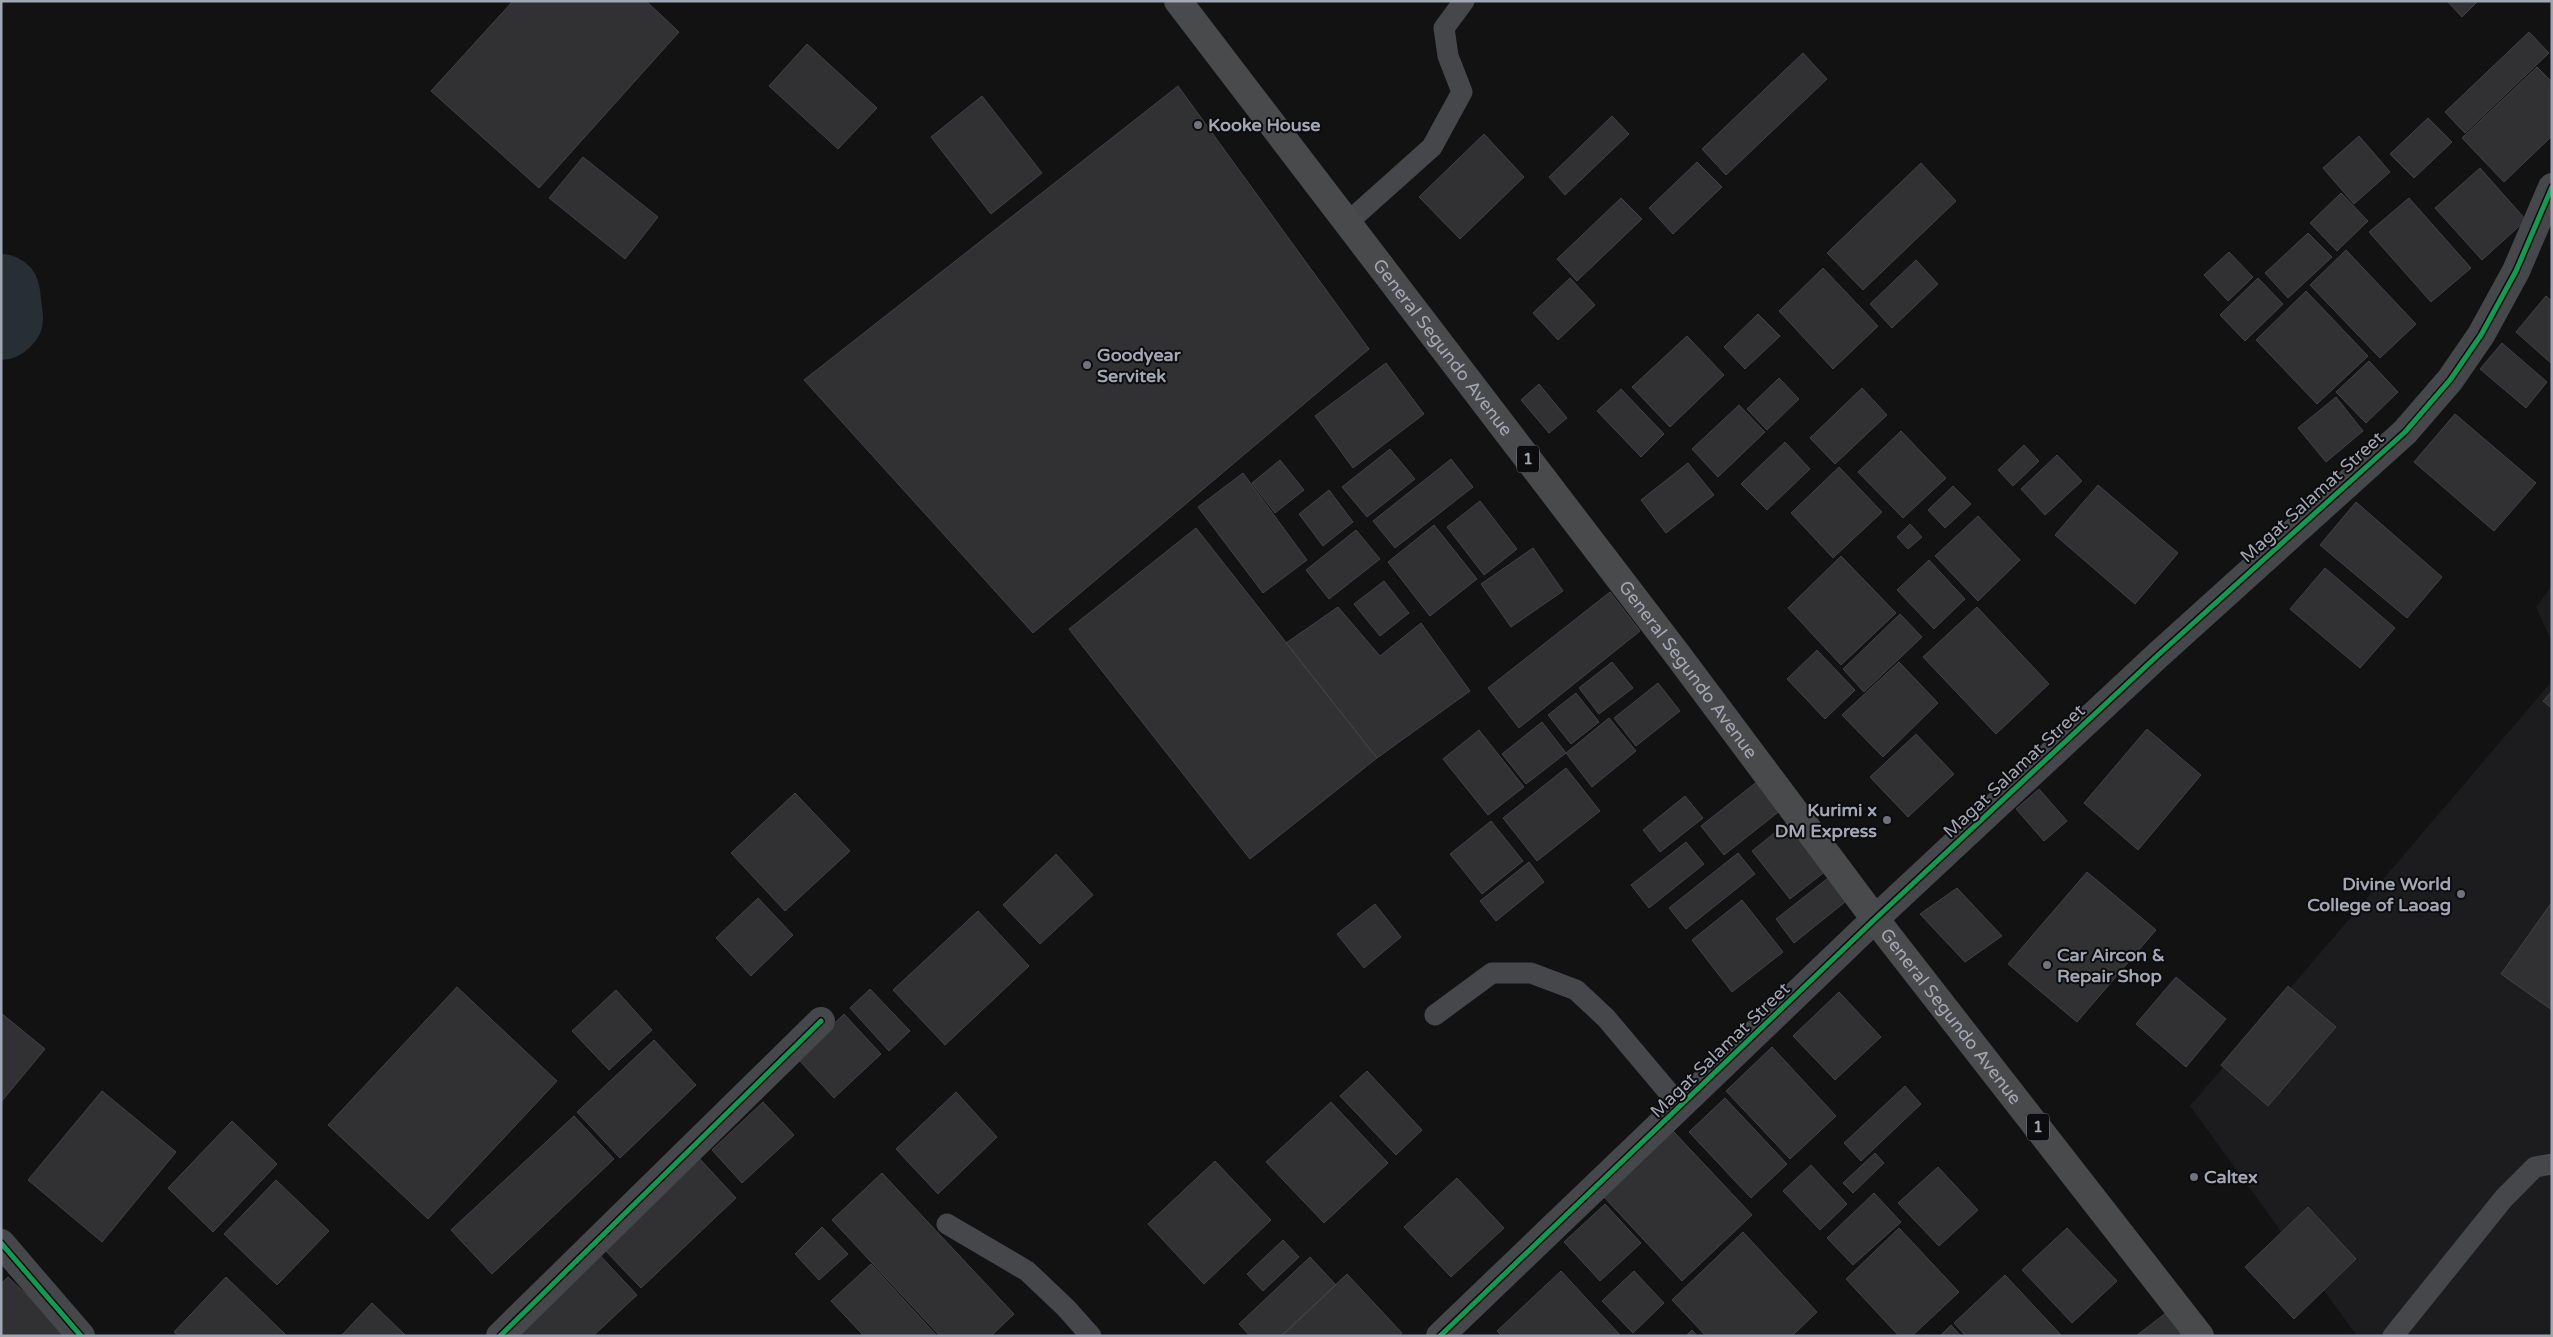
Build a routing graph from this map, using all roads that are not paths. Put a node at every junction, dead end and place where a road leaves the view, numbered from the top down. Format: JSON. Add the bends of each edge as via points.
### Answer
{"nodes":[{"id":1,"x":1178,"y":1,"type":"edge"},
{"id":2,"x":1464,"y":1,"type":"edge"},
{"id":3,"x":2552,"y":187,"type":"edge"},
{"id":4,"x":1347,"y":224,"type":"junction"},
{"id":5,"x":1875,"y":919,"type":"junction"},
{"id":6,"x":1434,"y":1015,"type":"dead end"},
{"id":7,"x":822,"y":1021,"type":"dead end"},
{"id":8,"x":1681,"y":1107,"type":"junction"},
{"id":9,"x":2552,"y":1164,"type":"edge"},
{"id":10,"x":947,"y":1224,"type":"dead end"},
{"id":11,"x":1,"y":1243,"type":"edge"},
{"id":12,"x":81,"y":1336,"type":"edge"},
{"id":13,"x":500,"y":1336,"type":"edge"},
{"id":14,"x":1091,"y":1336,"type":"edge"},
{"id":15,"x":1440,"y":1336,"type":"edge"},
{"id":16,"x":2200,"y":1336,"type":"edge"},
{"id":17,"x":2393,"y":1336,"type":"edge"}],
"edges":[{"from":1,"to":4,"type":"highway","name":"General Segundo Avenue","number":"1"},
{"from":2,"to":4,"type":"lane","via":[[1444,28],[1448,56],[1462,92],[1432,147]]},
{"from":3,"to":5,"type":"street","name":"Magat Salamat Street","via":[[2516,271],[2482,334],[2450,380],[2405,432],[2157,656]]},
{"from":4,"to":5,"type":"highway","name":"General Segundo Avenue","number":"1","via":[[1677,654]]},
{"from":5,"to":8,"type":"street","name":"Magat Salamat Street"},
{"from":5,"to":16,"type":"highway","name":"General Segundo Avenue","number":"1"},
{"from":6,"to":8,"type":"lane","via":[[1492,973],[1531,973],[1576,990],[1606,1018]]},
{"from":7,"to":13,"type":"street"},
{"from":8,"to":15,"type":"street","name":"Magat Salamat Street"},
{"from":9,"to":17,"type":"lane","via":[[2535,1167],[2504,1198]]},
{"from":10,"to":14,"type":"lane","via":[[1027,1271]]},
{"from":11,"to":12,"type":"street"}]}
